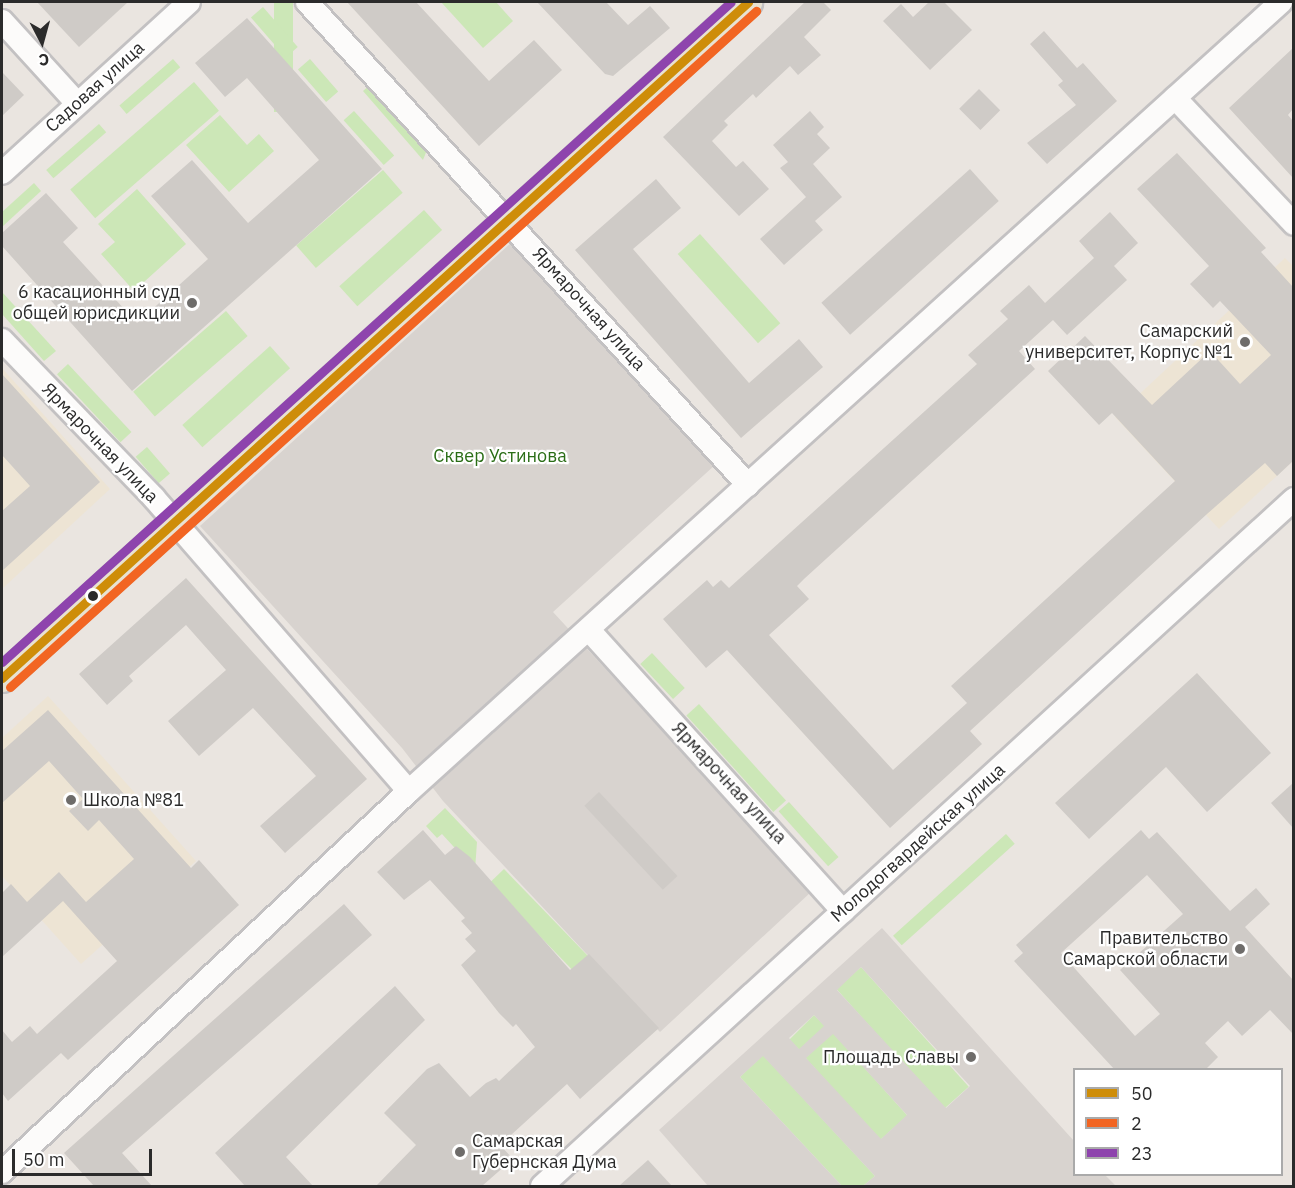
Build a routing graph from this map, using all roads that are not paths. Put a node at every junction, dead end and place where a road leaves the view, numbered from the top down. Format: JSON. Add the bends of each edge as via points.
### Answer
{"nodes":[{"id":1,"x":189,"y":2,"type":"edge"},
{"id":2,"x":307,"y":2,"type":"edge"},
{"id":3,"x":748,"y":2,"type":"edge"},
{"id":4,"x":1281,"y":2,"type":"edge"},
{"id":5,"x":2,"y":21,"type":"edge"},
{"id":6,"x":1175,"y":98,"type":"junction"},
{"id":7,"x":77,"y":103,"type":"junction"},
{"id":8,"x":2,"y":173,"type":"edge"},
{"id":9,"x":507,"y":219,"type":"junction"},
{"id":10,"x":1293,"y":224,"type":"edge"},
{"id":11,"x":2,"y":340,"type":"edge"},
{"id":12,"x":748,"y":485,"type":"junction"},
{"id":13,"x":1293,"y":499,"type":"edge"},
{"id":14,"x":173,"y":520,"type":"junction"},
{"id":15,"x":588,"y":630,"type":"junction"},
{"id":16,"x":2,"y":678,"type":"edge"},
{"id":17,"x":409,"y":791,"type":"junction"},
{"id":18,"x":843,"y":911,"type":"junction"},
{"id":19,"x":6,"y":1175,"type":"edge"},
{"id":20,"x":542,"y":1186,"type":"edge"}],
"edges":[{"from":1,"to":7,"type":"street","name":"Садовая улица"},
{"from":2,"to":9,"type":"street","name":"Ярмарочная улица"},
{"from":3,"to":9,"type":"main road"},
{"from":4,"to":6,"type":"street"},
{"from":5,"to":7,"type":"street"},
{"from":6,"to":10,"type":"street"},
{"from":6,"to":12,"type":"street"},
{"from":7,"to":8,"type":"street","name":"Садовая улица"},
{"from":9,"to":12,"type":"street","name":"Ярмарочная улица"},
{"from":9,"to":14,"type":"main road"},
{"from":11,"to":14,"type":"street","name":"Ярмарочная улица"},
{"from":12,"to":15,"type":"street"},
{"from":13,"to":18,"type":"street","name":"Молодогвардейская улица"},
{"from":14,"to":16,"type":"main road"},
{"from":14,"to":17,"type":"street","name":"Ярмарочная улица"},
{"from":15,"to":17,"type":"street"},
{"from":15,"to":18,"type":"street","name":"Ярмарочная улица"},
{"from":17,"to":19,"type":"street"},
{"from":18,"to":20,"type":"street","name":"Молодогвардейская улица"}]}
